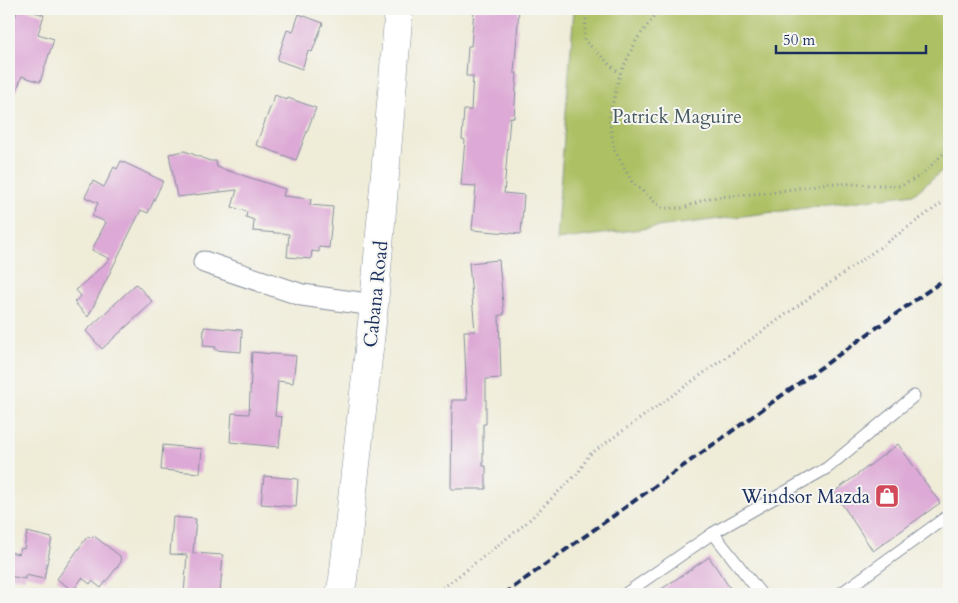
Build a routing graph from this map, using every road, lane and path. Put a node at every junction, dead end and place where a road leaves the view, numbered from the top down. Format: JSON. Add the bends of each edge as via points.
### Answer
{"nodes":[{"id":1,"x":399,"y":9,"type":"edge"},
{"id":2,"x":587,"y":9,"type":"edge"},
{"id":3,"x":660,"y":9,"type":"edge"},
{"id":4,"x":620,"y":74,"type":"junction"},
{"id":5,"x":949,"y":143,"type":"edge"},
{"id":6,"x":949,"y":198,"type":"edge"},
{"id":7,"x":204,"y":262,"type":"dead end"},
{"id":8,"x":374,"y":305,"type":"junction"},
{"id":9,"x":914,"y":396,"type":"dead end"},
{"id":10,"x":949,"y":515,"type":"edge"},
{"id":11,"x":713,"y":533,"type":"junction"},
{"id":12,"x":344,"y":589,"type":"edge"},
{"id":13,"x":435,"y":594,"type":"edge"},
{"id":14,"x":625,"y":594,"type":"edge"},
{"id":15,"x":761,"y":594,"type":"edge"},
{"id":16,"x":840,"y":594,"type":"edge"}],
"edges":[{"from":1,"to":8,"type":"main road","name":"Cabana Road"},
{"from":2,"to":4,"type":"path","via":[[584,40]]},
{"from":3,"to":4,"type":"path","via":[[637,38]]},
{"from":4,"to":5,"type":"path","via":[[609,118],[614,149],[632,182],[662,208],[684,208],[708,198],[828,183],[901,186],[920,176],[944,153]]},
{"from":6,"to":13,"type":"path","via":[[589,455],[578,474],[524,525]]},
{"from":7,"to":8,"type":"street","via":[[302,295]]},
{"from":8,"to":12,"type":"main road","name":"Cabana Road"},
{"from":9,"to":11,"type":"lane","via":[[827,468]]},
{"from":10,"to":16,"type":"lane"},
{"from":11,"to":14,"type":"lane"},
{"from":11,"to":15,"type":"lane"}]}
